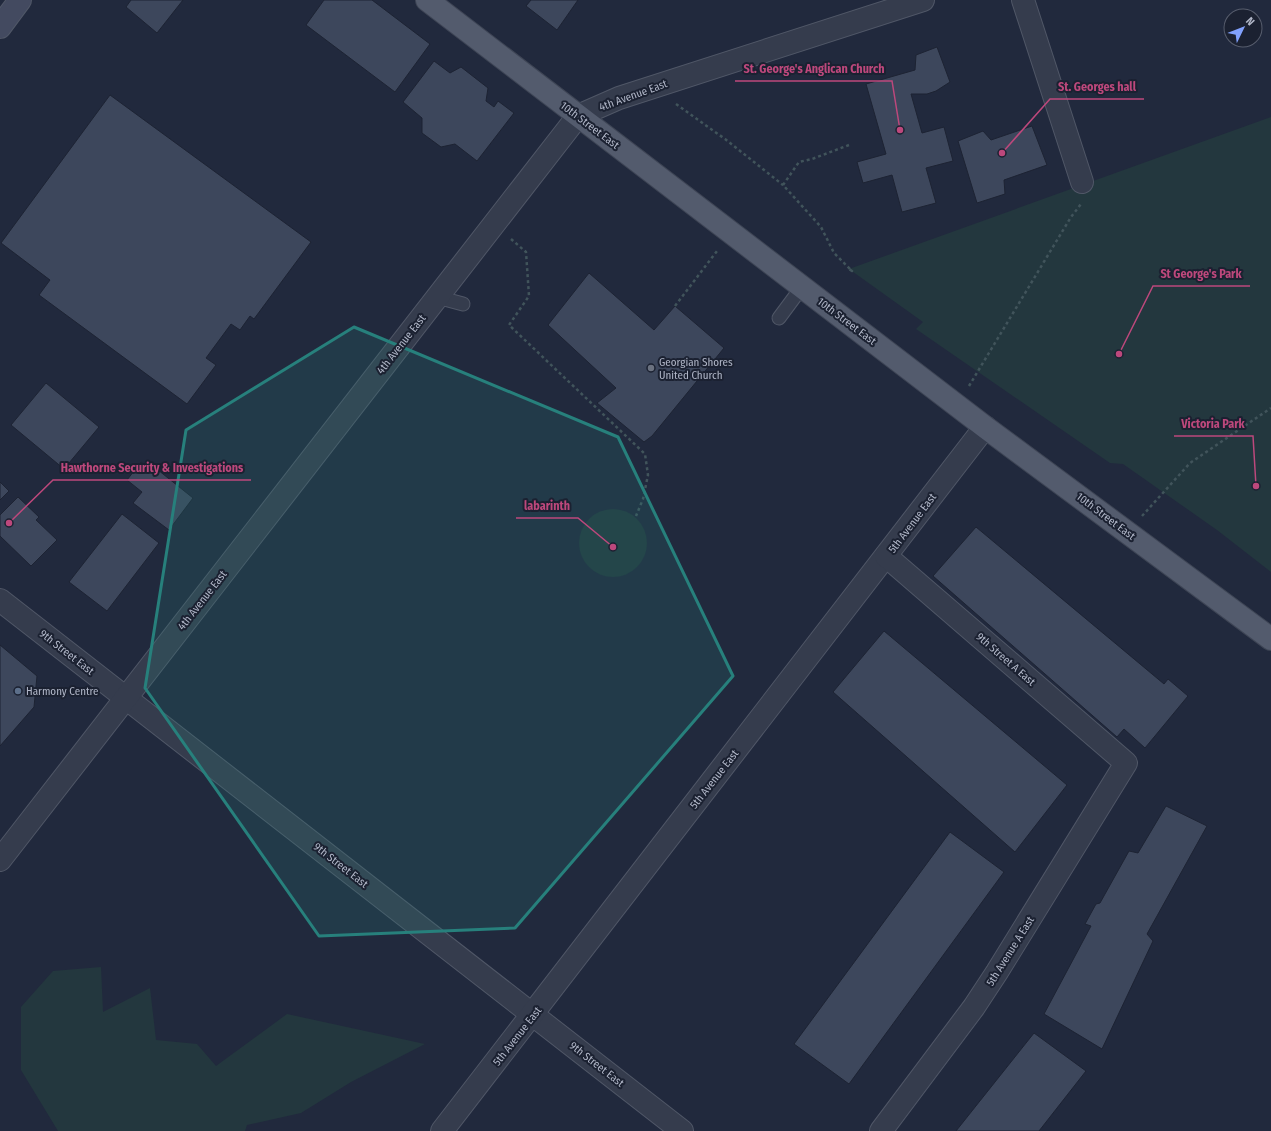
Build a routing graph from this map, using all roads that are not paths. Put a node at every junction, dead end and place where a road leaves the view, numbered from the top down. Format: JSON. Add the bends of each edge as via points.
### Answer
{"nodes":[{"id":1,"x":20,"y":0,"type":"edge"},
{"id":2,"x":427,"y":0,"type":"edge"},
{"id":3,"x":923,"y":0,"type":"edge"},
{"id":4,"x":1023,"y":0,"type":"edge"},
{"id":5,"x":0,"y":26,"type":"edge"},
{"id":6,"x":578,"y":116,"type":"junction"},
{"id":7,"x":1082,"y":182,"type":"road end"},
{"id":8,"x":802,"y":287,"type":"junction"},
{"id":9,"x":437,"y":297,"type":"junction"},
{"id":10,"x":462,"y":304,"type":"dead end"},
{"id":11,"x":779,"y":318,"type":"dead end"},
{"id":12,"x":985,"y":427,"type":"junction"},
{"id":13,"x":886,"y":556,"type":"junction"},
{"id":14,"x":0,"y":600,"type":"edge"},
{"id":15,"x":1271,"y":638,"type":"edge"},
{"id":16,"x":126,"y":698,"type":"junction"},
{"id":17,"x":1126,"y":763,"type":"joint"},
{"id":18,"x":0,"y":860,"type":"edge"},
{"id":19,"x":534,"y":1014,"type":"junction"},
{"id":20,"x":442,"y":1131,"type":"edge"},
{"id":21,"x":682,"y":1131,"type":"edge"},
{"id":22,"x":881,"y":1131,"type":"edge"}],
"edges":[{"from":1,"to":5,"type":"main road"},
{"from":2,"to":6,"type":"main road","name":"10th Street East"},
{"from":3,"to":6,"type":"street","name":"4th Avenue East","via":[[619,98]]},
{"from":4,"to":7,"type":"street"},
{"from":6,"to":8,"type":"main road","name":"10th Street East"},
{"from":6,"to":9,"type":"street","name":"4th Avenue East"},
{"from":8,"to":11,"type":"lane"},
{"from":8,"to":12,"type":"main road","name":"10th Street East"},
{"from":9,"to":10,"type":"lane"},
{"from":9,"to":16,"type":"street","name":"4th Avenue East"},
{"from":12,"to":13,"type":"street","name":"5th Avenue East"},
{"from":12,"to":15,"type":"main road","name":"10th Street East"},
{"from":13,"to":17,"type":"street","name":"9th Street A East"},
{"from":13,"to":19,"type":"street","name":"5th Avenue East"},
{"from":14,"to":16,"type":"street","name":"9th Street East"},
{"from":16,"to":18,"type":"street","name":"4th Avenue East"},
{"from":16,"to":19,"type":"street","name":"9th Street East"},
{"from":17,"to":22,"type":"street","name":"5th Avenue A East","via":[[974,1007]]},
{"from":19,"to":20,"type":"street","name":"5th Avenue East"},
{"from":19,"to":21,"type":"street","name":"9th Street East"}]}
